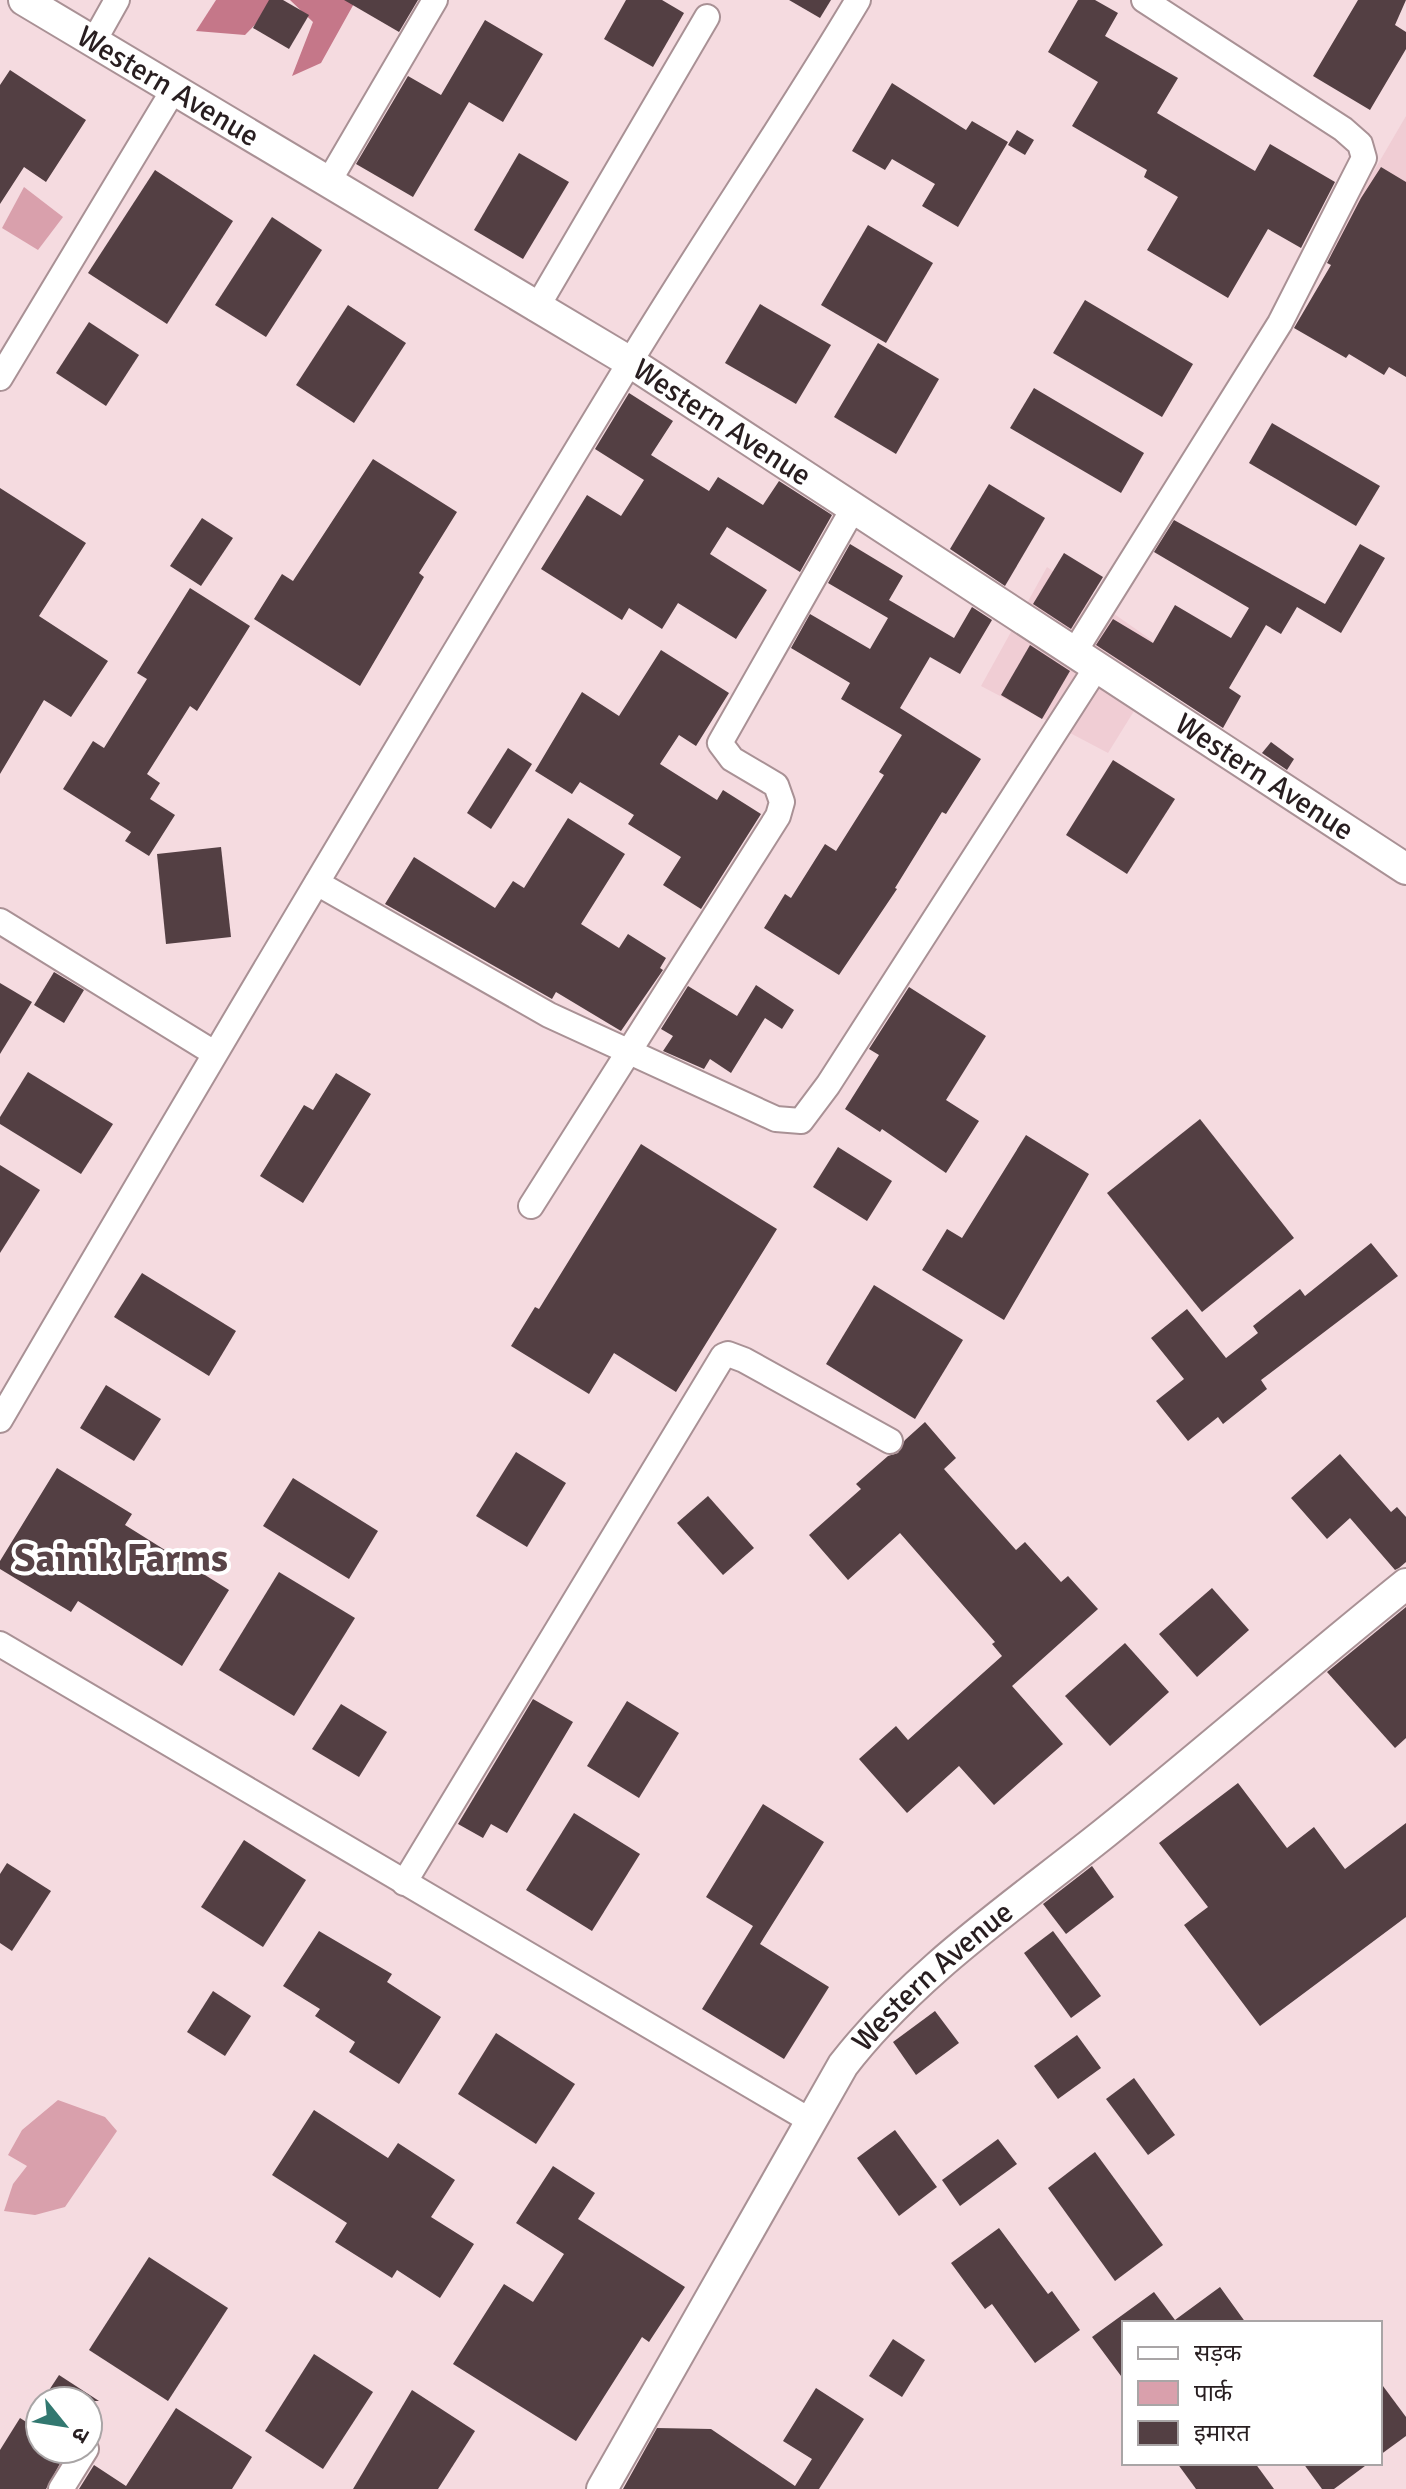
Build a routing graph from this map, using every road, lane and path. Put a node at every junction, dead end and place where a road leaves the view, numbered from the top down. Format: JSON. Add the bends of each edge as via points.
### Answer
{"nodes":[{"id":1,"x":24,"y":0,"type":"edge"},
{"id":2,"x":117,"y":0,"type":"edge"},
{"id":3,"x":435,"y":0,"type":"edge"},
{"id":4,"x":858,"y":0,"type":"edge"},
{"id":5,"x":1144,"y":0,"type":"edge"},
{"id":6,"x":707,"y":17,"type":"dead end"},
{"id":7,"x":94,"y":41,"type":"junction"},
{"id":8,"x":174,"y":89,"type":"junction"},
{"id":9,"x":329,"y":181,"type":"junction"},
{"id":10,"x":536,"y":309,"type":"junction"},
{"id":11,"x":630,"y":362,"type":"junction"},
{"id":12,"x":0,"y":378,"type":"edge"},
{"id":13,"x":854,"y":507,"type":"junction"},
{"id":14,"x":1086,"y":658,"type":"junction"},
{"id":15,"x":1406,"y":869,"type":"edge"},
{"id":16,"x":317,"y":883,"type":"junction"},
{"id":17,"x":0,"y":921,"type":"edge"},
{"id":18,"x":214,"y":1053,"type":"junction"},
{"id":19,"x":627,"y":1053,"type":"junction"},
{"id":20,"x":531,"y":1206,"type":"dead end"},
{"id":21,"x":0,"y":1420,"type":"edge"},
{"id":22,"x":890,"y":1441,"type":"dead end"},
{"id":23,"x":1406,"y":1584,"type":"edge"},
{"id":24,"x":0,"y":1644,"type":"edge"},
{"id":25,"x":404,"y":1883,"type":"junction"},
{"id":26,"x":811,"y":2121,"type":"junction"},
{"id":27,"x":77,"y":2465,"type":"edge"},
{"id":28,"x":61,"y":2489,"type":"edge"},
{"id":29,"x":602,"y":2489,"type":"edge"}],
"edges":[{"from":1,"to":7,"type":"street","name":"Western Avenue"},
{"from":2,"to":7,"type":"street"},
{"from":3,"to":9,"type":"street"},
{"from":4,"to":11,"type":"street"},
{"from":5,"to":14,"type":"street","via":[[1343,129],[1360,144],[1364,158],[1280,323]]},
{"from":6,"to":10,"type":"street"},
{"from":7,"to":8,"type":"street","name":"Western Avenue"},
{"from":8,"to":9,"type":"street","name":"Western Avenue"},
{"from":8,"to":12,"type":"street"},
{"from":9,"to":10,"type":"street","name":"Western Avenue"},
{"from":10,"to":11,"type":"street","name":"Western Avenue"},
{"from":11,"to":13,"type":"street","name":"Western Avenue"},
{"from":11,"to":16,"type":"street"},
{"from":13,"to":14,"type":"street","name":"Western Avenue"},
{"from":13,"to":19,"type":"street","via":[[720,743],[732,759],[776,785],[782,802],[778,816]]},
{"from":14,"to":15,"type":"street","name":"Western Avenue"},
{"from":14,"to":19,"type":"street","via":[[828,1085],[801,1121],[776,1119]]},
{"from":16,"to":18,"type":"street"},
{"from":16,"to":19,"type":"street","via":[[509,994]]},
{"from":17,"to":18,"type":"street"},
{"from":18,"to":21,"type":"street"},
{"from":19,"to":20,"type":"street"},
{"from":22,"to":25,"type":"street","via":[[744,1360],[728,1354],[718,1360]]},
{"from":23,"to":26,"type":"street","name":"Western Avenue","via":[[1232,1731],[936,1967],[861,2041]]},
{"from":24,"to":25,"type":"street"},
{"from":25,"to":26,"type":"street"},
{"from":26,"to":29,"type":"street","name":"Western Avenue"},
{"from":27,"to":28,"type":"street"}]}
